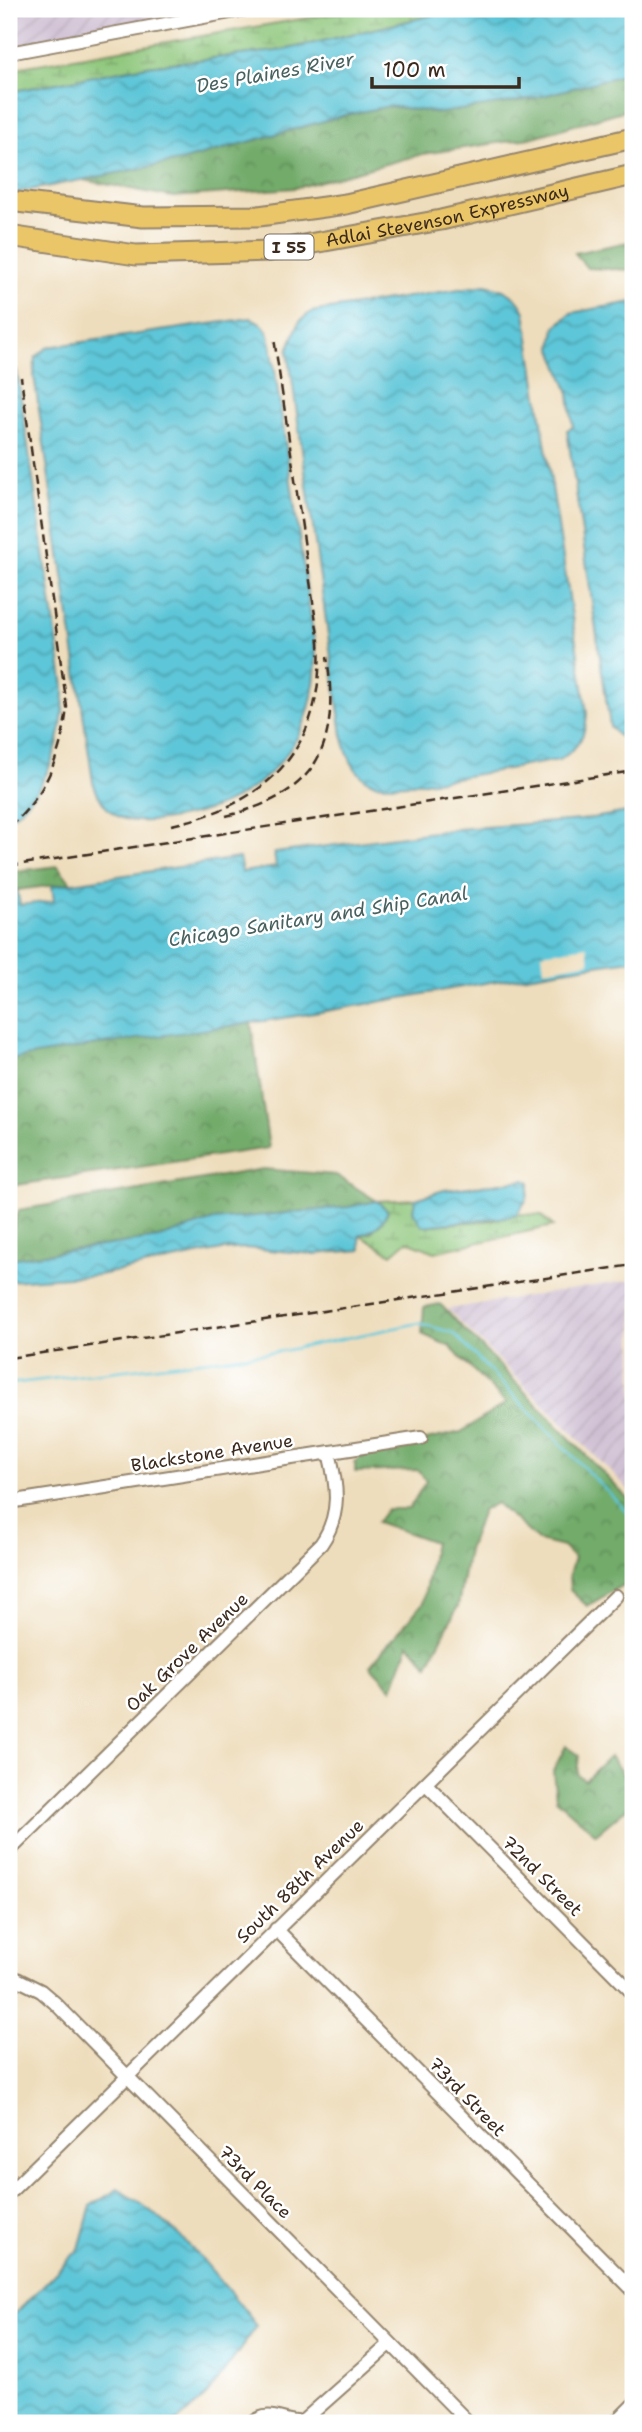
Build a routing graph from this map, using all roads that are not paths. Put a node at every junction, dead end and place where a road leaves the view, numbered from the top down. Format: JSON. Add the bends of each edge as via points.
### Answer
{"nodes":[{"id":1,"x":247,"y":9,"type":"edge"},
{"id":2,"x":9,"y":53,"type":"edge"},
{"id":3,"x":633,"y":138,"type":"edge"},
{"id":4,"x":633,"y":175,"type":"edge"},
{"id":5,"x":9,"y":201,"type":"edge"},
{"id":6,"x":9,"y":236,"type":"edge"},
{"id":7,"x":421,"y":1438,"type":"dead end"},
{"id":8,"x":329,"y":1452,"type":"junction"},
{"id":9,"x":9,"y":1502,"type":"edge"},
{"id":10,"x":616,"y":1596,"type":"dead end"},
{"id":11,"x":426,"y":1784,"type":"junction"},
{"id":12,"x":9,"y":1851,"type":"edge"},
{"id":13,"x":275,"y":1929,"type":"junction"},
{"id":14,"x":9,"y":1975,"type":"edge"},
{"id":15,"x":633,"y":1993,"type":"edge"},
{"id":16,"x":129,"y":2075,"type":"junction"},
{"id":17,"x":9,"y":2193,"type":"edge"},
{"id":18,"x":633,"y":2290,"type":"edge"},
{"id":19,"x":390,"y":2344,"type":"junction"},
{"id":20,"x":633,"y":2405,"type":"edge"},
{"id":21,"x":253,"y":2423,"type":"edge"},
{"id":22,"x":469,"y":2423,"type":"edge"},
{"id":23,"x":615,"y":2423,"type":"edge"}],
"edges":[{"from":1,"to":2,"type":"street"},
{"from":3,"to":5,"type":"highway","name":"Adlai Stevenson Expressway","number":"I 55","via":[[346,204],[259,216],[143,218]]},
{"from":4,"to":6,"type":"highway","name":"Adlai Stevenson Expressway","number":"I 55","via":[[441,219],[270,251],[136,255]]},
{"from":7,"to":8,"type":"street","name":"Blackstone Avenue"},
{"from":8,"to":9,"type":"street","name":"Blackstone Avenue"},
{"from":8,"to":12,"type":"street","name":"Oak Grove Avenue","via":[[338,1500],[321,1544]]},
{"from":10,"to":11,"type":"street","name":"South 88th Avenue"},
{"from":11,"to":13,"type":"street","name":"South 88th Avenue"},
{"from":11,"to":15,"type":"street","name":"72nd Street"},
{"from":13,"to":16,"type":"street","name":"South 88th Avenue"},
{"from":13,"to":18,"type":"street","name":"73rd Street"},
{"from":14,"to":16,"type":"street","name":"73rd Place","via":[[41,1991]]},
{"from":16,"to":17,"type":"street","name":"South 88th Avenue"},
{"from":16,"to":19,"type":"street","name":"73rd Place"},
{"from":19,"to":21,"type":"street","via":[[302,2422],[273,2416]]},
{"from":19,"to":22,"type":"street","name":"73rd Place"},
{"from":20,"to":23,"type":"street"}]}
